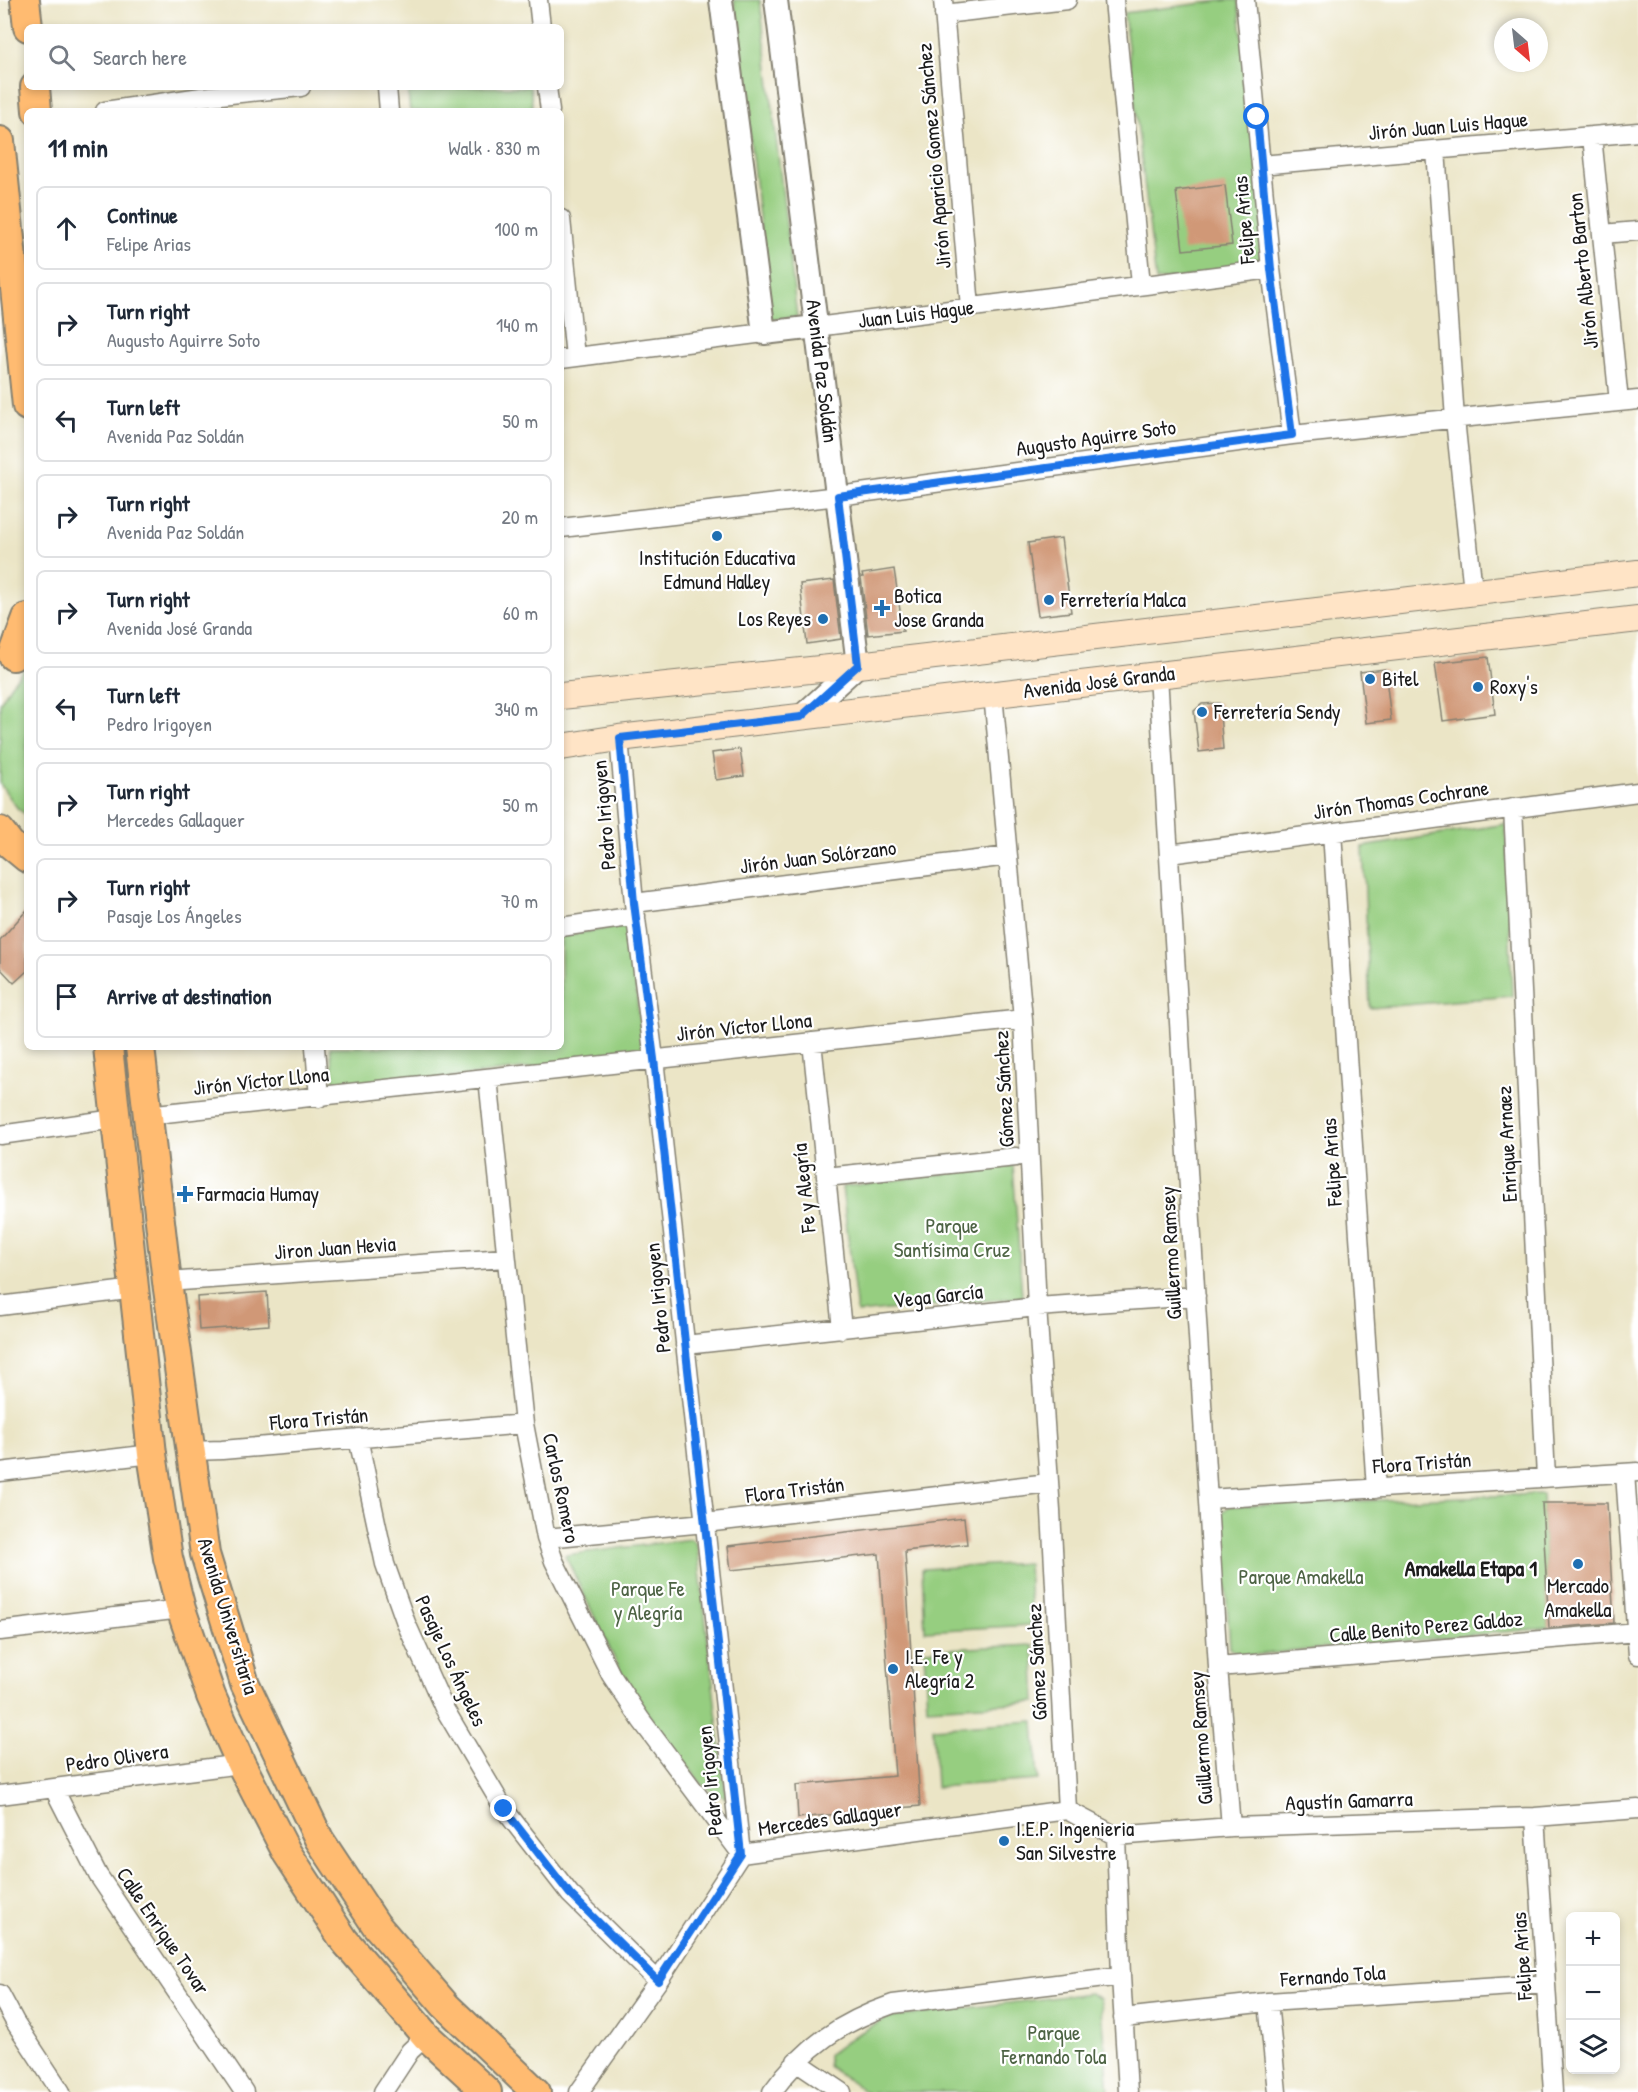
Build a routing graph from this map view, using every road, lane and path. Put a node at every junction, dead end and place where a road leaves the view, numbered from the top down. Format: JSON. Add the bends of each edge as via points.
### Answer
{"nodes":[{"id":1,"x":25,"y":0,"type":"edge"},
{"id":2,"x":538,"y":0,"type":"edge"},
{"id":3,"x":721,"y":0,"type":"edge"},
{"id":4,"x":776,"y":0,"type":"edge"},
{"id":5,"x":1067,"y":0,"type":"edge"},
{"id":6,"x":1114,"y":0,"type":"edge"},
{"id":7,"x":1245,"y":0,"type":"edge"},
{"id":8,"x":944,"y":7,"type":"edge"},
{"id":9,"x":28,"y":24,"type":"edge"},
{"id":10,"x":541,"y":24,"type":"edge"},
{"id":11,"x":35,"y":90,"type":"edge"},
{"id":12,"x":283,"y":90,"type":"edge"},
{"id":13,"x":387,"y":90,"type":"edge"},
{"id":14,"x":547,"y":90,"type":"edge"},
{"id":15,"x":202,"y":104,"type":"edge"},
{"id":16,"x":37,"y":108,"type":"edge"},
{"id":17,"x":147,"y":108,"type":"edge"},
{"id":18,"x":389,"y":108,"type":"edge"},
{"id":19,"x":550,"y":108,"type":"edge"},
{"id":20,"x":1638,"y":132,"type":"edge"},
{"id":21,"x":1592,"y":136,"type":"junction"},
{"id":22,"x":0,"y":141,"type":"edge"},
{"id":23,"x":1436,"y":150,"type":"junction"},
{"id":24,"x":1261,"y":165,"type":"junction"},
{"id":25,"x":1638,"y":231,"type":"edge"},
{"id":26,"x":1602,"y":234,"type":"junction"},
{"id":27,"x":1271,"y":269,"type":"junction"},
{"id":28,"x":564,"y":279,"type":"edge"},
{"id":29,"x":1141,"y":285,"type":"junction"},
{"id":30,"x":970,"y":307,"type":"junction"},
{"id":31,"x":816,"y":327,"type":"junction"},
{"id":32,"x":764,"y":333,"type":"junction"},
{"id":33,"x":568,"y":358,"type":"edge"},
{"id":34,"x":24,"y":376,"type":"edge"},
{"id":35,"x":1638,"y":400,"type":"edge"},
{"id":36,"x":1619,"y":402,"type":"junction"},
{"id":37,"x":1455,"y":419,"type":"junction"},
{"id":38,"x":1292,"y":435,"type":"junction"},
{"id":39,"x":838,"y":496,"type":"junction"},
{"id":40,"x":564,"y":528,"type":"edge"},
{"id":41,"x":1638,"y":573,"type":"edge"},
{"id":42,"x":1473,"y":591,"type":"junction"},
{"id":43,"x":1638,"y":619,"type":"edge"},
{"id":44,"x":24,"y":626,"type":"edge"},
{"id":45,"x":13,"y":657,"type":"edge"},
{"id":46,"x":858,"y":665,"type":"junction"},
{"id":47,"x":1158,"y":675,"type":"junction"},
{"id":48,"x":993,"y":694,"type":"junction"},
{"id":49,"x":564,"y":696,"type":"edge"},
{"id":50,"x":801,"y":717,"type":"junction"},
{"id":51,"x":620,"y":738,"type":"junction"},
{"id":52,"x":564,"y":747,"type":"edge"},
{"id":53,"x":1638,"y":792,"type":"edge"},
{"id":54,"x":1513,"y":808,"type":"junction"},
{"id":55,"x":0,"y":831,"type":"edge"},
{"id":56,"x":1332,"y":832,"type":"junction"},
{"id":57,"x":1169,"y":854,"type":"junction"},
{"id":58,"x":1008,"y":856,"type":"junction"},
{"id":59,"x":17,"y":857,"type":"edge"},
{"id":60,"x":635,"y":910,"type":"junction"},
{"id":61,"x":564,"y":926,"type":"edge"},
{"id":62,"x":1023,"y":1019,"type":"junction"},
{"id":63,"x":812,"y":1042,"type":"junction"},
{"id":64,"x":108,"y":1050,"type":"edge"},
{"id":65,"x":140,"y":1050,"type":"edge"},
{"id":66,"x":315,"y":1050,"type":"edge"},
{"id":67,"x":654,"y":1059,"type":"junction"},
{"id":68,"x":488,"y":1077,"type":"junction"},
{"id":69,"x":320,"y":1098,"type":"junction"},
{"id":70,"x":147,"y":1115,"type":"junction"},
{"id":71,"x":115,"y":1119,"type":"junction"},
{"id":72,"x":0,"y":1135,"type":"edge"},
{"id":73,"x":1016,"y":1157,"type":"dead end"},
{"id":74,"x":826,"y":1177,"type":"junction"},
{"id":75,"x":506,"y":1258,"type":"junction"},
{"id":76,"x":167,"y":1282,"type":"junction"},
{"id":77,"x":135,"y":1289,"type":"junction"},
{"id":78,"x":1196,"y":1296,"type":"junction"},
{"id":79,"x":0,"y":1306,"type":"edge"},
{"id":80,"x":1037,"y":1307,"type":"junction"},
{"id":81,"x":842,"y":1329,"type":"junction"},
{"id":82,"x":686,"y":1345,"type":"junction"},
{"id":83,"x":524,"y":1424,"type":"junction"},
{"id":84,"x":358,"y":1438,"type":"junction"},
{"id":85,"x":190,"y":1451,"type":"junction"},
{"id":86,"x":152,"y":1454,"type":"junction"},
{"id":87,"x":0,"y":1472,"type":"edge"},
{"id":88,"x":1632,"y":1473,"type":"edge"},
{"id":89,"x":1546,"y":1478,"type":"junction"},
{"id":90,"x":1049,"y":1483,"type":"junction"},
{"id":91,"x":1376,"y":1489,"type":"junction"},
{"id":92,"x":1208,"y":1499,"type":"junction"},
{"id":93,"x":705,"y":1523,"type":"junction"},
{"id":94,"x":546,"y":1538,"type":"junction"},
{"id":95,"x":181,"y":1609,"type":"junction"},
{"id":96,"x":0,"y":1631,"type":"edge"},
{"id":97,"x":1637,"y":1632,"type":"edge"},
{"id":98,"x":1638,"y":1655,"type":"edge"},
{"id":99,"x":1218,"y":1667,"type":"junction"},
{"id":100,"x":241,"y":1764,"type":"junction"},
{"id":101,"x":54,"y":1789,"type":"junction"},
{"id":102,"x":0,"y":1795,"type":"edge"},
{"id":103,"x":1638,"y":1809,"type":"edge"},
{"id":104,"x":1067,"y":1810,"type":"junction"},
{"id":105,"x":1535,"y":1817,"type":"junction"},
{"id":106,"x":1231,"y":1827,"type":"junction"},
{"id":107,"x":1116,"y":1836,"type":"junction"},
{"id":108,"x":741,"y":1854,"type":"junction"},
{"id":109,"x":1121,"y":1977,"type":"junction"},
{"id":110,"x":658,"y":1981,"type":"junction"},
{"id":111,"x":1546,"y":1984,"type":"junction"},
{"id":112,"x":0,"y":1994,"type":"edge"},
{"id":113,"x":1268,"y":2002,"type":"junction"},
{"id":114,"x":1123,"y":2018,"type":"junction"},
{"id":115,"x":7,"y":2022,"type":"edge"},
{"id":116,"x":426,"y":2036,"type":"junction"},
{"id":117,"x":796,"y":2061,"type":"junction"},
{"id":118,"x":61,"y":2092,"type":"edge"},
{"id":119,"x":244,"y":2092,"type":"edge"},
{"id":120,"x":382,"y":2092,"type":"edge"},
{"id":121,"x":487,"y":2092,"type":"edge"},
{"id":122,"x":536,"y":2092,"type":"edge"},
{"id":123,"x":579,"y":2092,"type":"edge"},
{"id":124,"x":772,"y":2092,"type":"edge"},
{"id":125,"x":842,"y":2092,"type":"edge"},
{"id":126,"x":1128,"y":2092,"type":"edge"},
{"id":127,"x":1277,"y":2092,"type":"edge"},
{"id":128,"x":1553,"y":2092,"type":"edge"}],
"edges":[{"from":1,"to":9,"type":"main road"},
{"from":2,"to":10,"type":"street"},
{"from":3,"to":32,"type":"street"},
{"from":4,"to":31,"type":"street","name":"Avenida Paz Soldán"},
{"from":5,"to":8,"type":"street"},
{"from":6,"to":29,"type":"street"},
{"from":7,"to":24,"type":"street","name":"Felipe Arias"},
{"from":8,"to":30,"type":"street","name":"Jirón Aparicio Gomez Sánchez"},
{"from":11,"to":16,"type":"main road"},
{"from":12,"to":15,"type":"street"},
{"from":13,"to":18,"type":"street"},
{"from":14,"to":19,"type":"street"},
{"from":15,"to":17,"type":"street"},
{"from":20,"to":21,"type":"street","name":"Jirón Juan Luis Hague"},
{"from":21,"to":23,"type":"street","name":"Jirón Juan Luis Hague"},
{"from":21,"to":26,"type":"street","name":"Jirón Alberto Barton"},
{"from":22,"to":34,"type":"main road"},
{"from":23,"to":24,"type":"street","name":"Jirón Juan Luis Hague"},
{"from":23,"to":37,"type":"street"},
{"from":24,"to":27,"type":"street","name":"Felipe Arias"},
{"from":25,"to":26,"type":"street"},
{"from":26,"to":36,"type":"street","name":"Jirón Alberto Barton"},
{"from":27,"to":29,"type":"street","name":"Juan Luis Hague"},
{"from":27,"to":38,"type":"street","name":"Felipe Arias"},
{"from":28,"to":33,"type":"street"},
{"from":29,"to":30,"type":"street","name":"Juan Luis Hague"},
{"from":30,"to":31,"type":"street","name":"Juan Luis Hague"},
{"from":31,"to":32,"type":"street","name":"Juan Luis Hague"},
{"from":31,"to":39,"type":"street","name":"Avenida Paz Soldán"},
{"from":32,"to":33,"type":"street","name":"Juan Luis Hague"},
{"from":35,"to":36,"type":"street","name":"Augusto Aguirre Soto"},
{"from":36,"to":37,"type":"street","name":"Augusto Aguirre Soto"},
{"from":37,"to":38,"type":"street","name":"Augusto Aguirre Soto"},
{"from":37,"to":42,"type":"street"},
{"from":38,"to":39,"type":"street","name":"Augusto Aguirre Soto"},
{"from":39,"to":40,"type":"street","name":"Augusto Aguirre Soto"},
{"from":39,"to":46,"type":"street","name":"Avenida Paz Soldán"},
{"from":41,"to":42,"type":"main road"},
{"from":42,"to":46,"type":"main road"},
{"from":43,"to":47,"type":"main road","name":"Avenida José Granda"},
{"from":44,"to":45,"type":"main road"},
{"from":46,"to":49,"type":"main road"},
{"from":46,"to":50,"type":"street"},
{"from":47,"to":48,"type":"main road","name":"Avenida José Granda"},
{"from":47,"to":57,"type":"street","name":"Guillermo Ramsey"},
{"from":48,"to":50,"type":"main road","name":"Avenida José Granda"},
{"from":48,"to":58,"type":"street","name":"Gómez Sánchez"},
{"from":50,"to":51,"type":"main road","name":"Avenida José Granda"},
{"from":51,"to":52,"type":"main road","name":"Avenida José Granda"},
{"from":51,"to":60,"type":"street","name":"Pedro Irigoyen"},
{"from":53,"to":54,"type":"street","name":"Jirón Thomas Cochrane"},
{"from":54,"to":56,"type":"street","name":"Jirón Thomas Cochrane"},
{"from":54,"to":89,"type":"street","name":"Enrique Arnaez"},
{"from":55,"to":59,"type":"main road"},
{"from":56,"to":57,"type":"street","name":"Jirón Thomas Cochrane"},
{"from":56,"to":91,"type":"street","name":"Felipe Arias"},
{"from":57,"to":78,"type":"street","name":"Guillermo Ramsey"},
{"from":58,"to":60,"type":"street","name":"Jirón Juan Solórzano"},
{"from":58,"to":62,"type":"street","name":"Gómez Sánchez"},
{"from":60,"to":61,"type":"street","name":"Jirón Juan Solórzano"},
{"from":60,"to":67,"type":"street","name":"Pedro Irigoyen"},
{"from":62,"to":63,"type":"street","name":"Jirón Víctor Llona"},
{"from":62,"to":80,"type":"street","name":"Gómez Sánchez"},
{"from":63,"to":67,"type":"street","name":"Jirón Víctor Llona"},
{"from":63,"to":74,"type":"street","name":"Fe y Alegría"},
{"from":64,"to":71,"type":"main road","name":"Avenida Universitaria"},
{"from":65,"to":70,"type":"main road","name":"Avenida Universitaria"},
{"from":66,"to":69,"type":"street"},
{"from":67,"to":68,"type":"street","name":"Jirón Víctor Llona"},
{"from":67,"to":82,"type":"street","name":"Pedro Irigoyen"},
{"from":68,"to":69,"type":"street","name":"Jirón Víctor Llona"},
{"from":68,"to":75,"type":"street","name":"Carlos Romero"},
{"from":69,"to":70,"type":"street","name":"Jirón Víctor Llona"},
{"from":70,"to":76,"type":"main road","name":"Avenida Universitaria"},
{"from":71,"to":72,"type":"street"},
{"from":71,"to":77,"type":"main road","name":"Avenida Universitaria"},
{"from":73,"to":74,"type":"street"},
{"from":74,"to":81,"type":"street","name":"Fe y Alegría"},
{"from":75,"to":76,"type":"street","name":"Jiron Juan Hevia"},
{"from":75,"to":83,"type":"street","name":"Carlos Romero"},
{"from":76,"to":85,"type":"main road","name":"Avenida Universitaria"},
{"from":77,"to":79,"type":"street"},
{"from":77,"to":86,"type":"main road","name":"Avenida Universitaria"},
{"from":78,"to":80,"type":"street","name":"Vega García"},
{"from":78,"to":92,"type":"street","name":"Guillermo Ramsey"},
{"from":80,"to":81,"type":"street","name":"Vega García"},
{"from":80,"to":90,"type":"street","name":"Gómez Sánchez"},
{"from":81,"to":82,"type":"street","name":"Vega García"},
{"from":82,"to":93,"type":"street","name":"Pedro Irigoyen"},
{"from":83,"to":84,"type":"street","name":"Flora Tristán"},
{"from":83,"to":94,"type":"street","name":"Carlos Romero"},
{"from":84,"to":85,"type":"street","name":"Flora Tristán"},
{"from":84,"to":110,"type":"street","name":"Pasaje Los Ángeles","via":[[385,1564],[444,1708],[504,1809],[570,1894]]},
{"from":85,"to":122,"type":"main road","name":"Avenida Universitaria","via":[[205,1554],[245,1683],[320,1839],[376,1925],[445,2005]]},
{"from":86,"to":87,"type":"street"},
{"from":86,"to":95,"type":"main road","name":"Avenida Universitaria","via":[[168,1558]]},
{"from":88,"to":89,"type":"street","name":"Flora Tristán"},
{"from":88,"to":97,"type":"street"},
{"from":89,"to":91,"type":"street","name":"Flora Tristán"},
{"from":90,"to":93,"type":"street","name":"Flora Tristán"},
{"from":90,"to":104,"type":"street","name":"Gómez Sánchez"},
{"from":91,"to":92,"type":"street","name":"Flora Tristán"},
{"from":92,"to":99,"type":"street","name":"Guillermo Ramsey"},
{"from":93,"to":94,"type":"street","name":"Flora Tristán"},
{"from":93,"to":108,"type":"street","name":"Pedro Irigoyen"},
{"from":94,"to":108,"type":"street","name":"Carlos Romero","via":[[611,1675]]},
{"from":95,"to":96,"type":"street"},
{"from":95,"to":100,"type":"main road","name":"Avenida Universitaria","via":[[211,1696]]},
{"from":97,"to":98,"type":"street"},
{"from":97,"to":99,"type":"street","name":"Calle Benito Perez Galdoz"},
{"from":99,"to":106,"type":"street","name":"Guillermo Ramsey"},
{"from":100,"to":101,"type":"street","name":"Pedro Olivera"},
{"from":100,"to":116,"type":"main road","name":"Avenida Universitaria","via":[[287,1853],[344,1940]]},
{"from":101,"to":102,"type":"street","name":"Pedro Olivera"},
{"from":101,"to":119,"type":"street","name":"Calle Enrique Tovar","via":[[98,1875]]},
{"from":103,"to":105,"type":"street","name":"Agustín Gamarra"},
{"from":104,"to":107,"type":"street"},
{"from":104,"to":108,"type":"street","name":"Mercedes Gallaguer"},
{"from":105,"to":106,"type":"street","name":"Agustín Gamarra"},
{"from":105,"to":111,"type":"street","name":"Felipe Arias"},
{"from":106,"to":107,"type":"street","name":"Agustín Gamarra"},
{"from":107,"to":109,"type":"street"},
{"from":108,"to":110,"type":"street","name":"Mercedes Gallaguer"},
{"from":109,"to":114,"type":"street"},
{"from":109,"to":117,"type":"street","via":[[893,2004],[842,2026]]},
{"from":110,"to":123,"type":"street","name":"Mercedes Gallaguer"},
{"from":111,"to":113,"type":"street","name":"Fernando Tola"},
{"from":111,"to":128,"type":"street","name":"Felipe Arias"},
{"from":112,"to":115,"type":"street"},
{"from":113,"to":114,"type":"street","name":"Fernando Tola"},
{"from":113,"to":127,"type":"street"},
{"from":114,"to":126,"type":"street"},
{"from":115,"to":118,"type":"street"},
{"from":116,"to":120,"type":"street","via":[[410,2051]]},
{"from":116,"to":121,"type":"main road","name":"Avenida Universitaria"},
{"from":117,"to":124,"type":"street"},
{"from":117,"to":125,"type":"street"}]}
